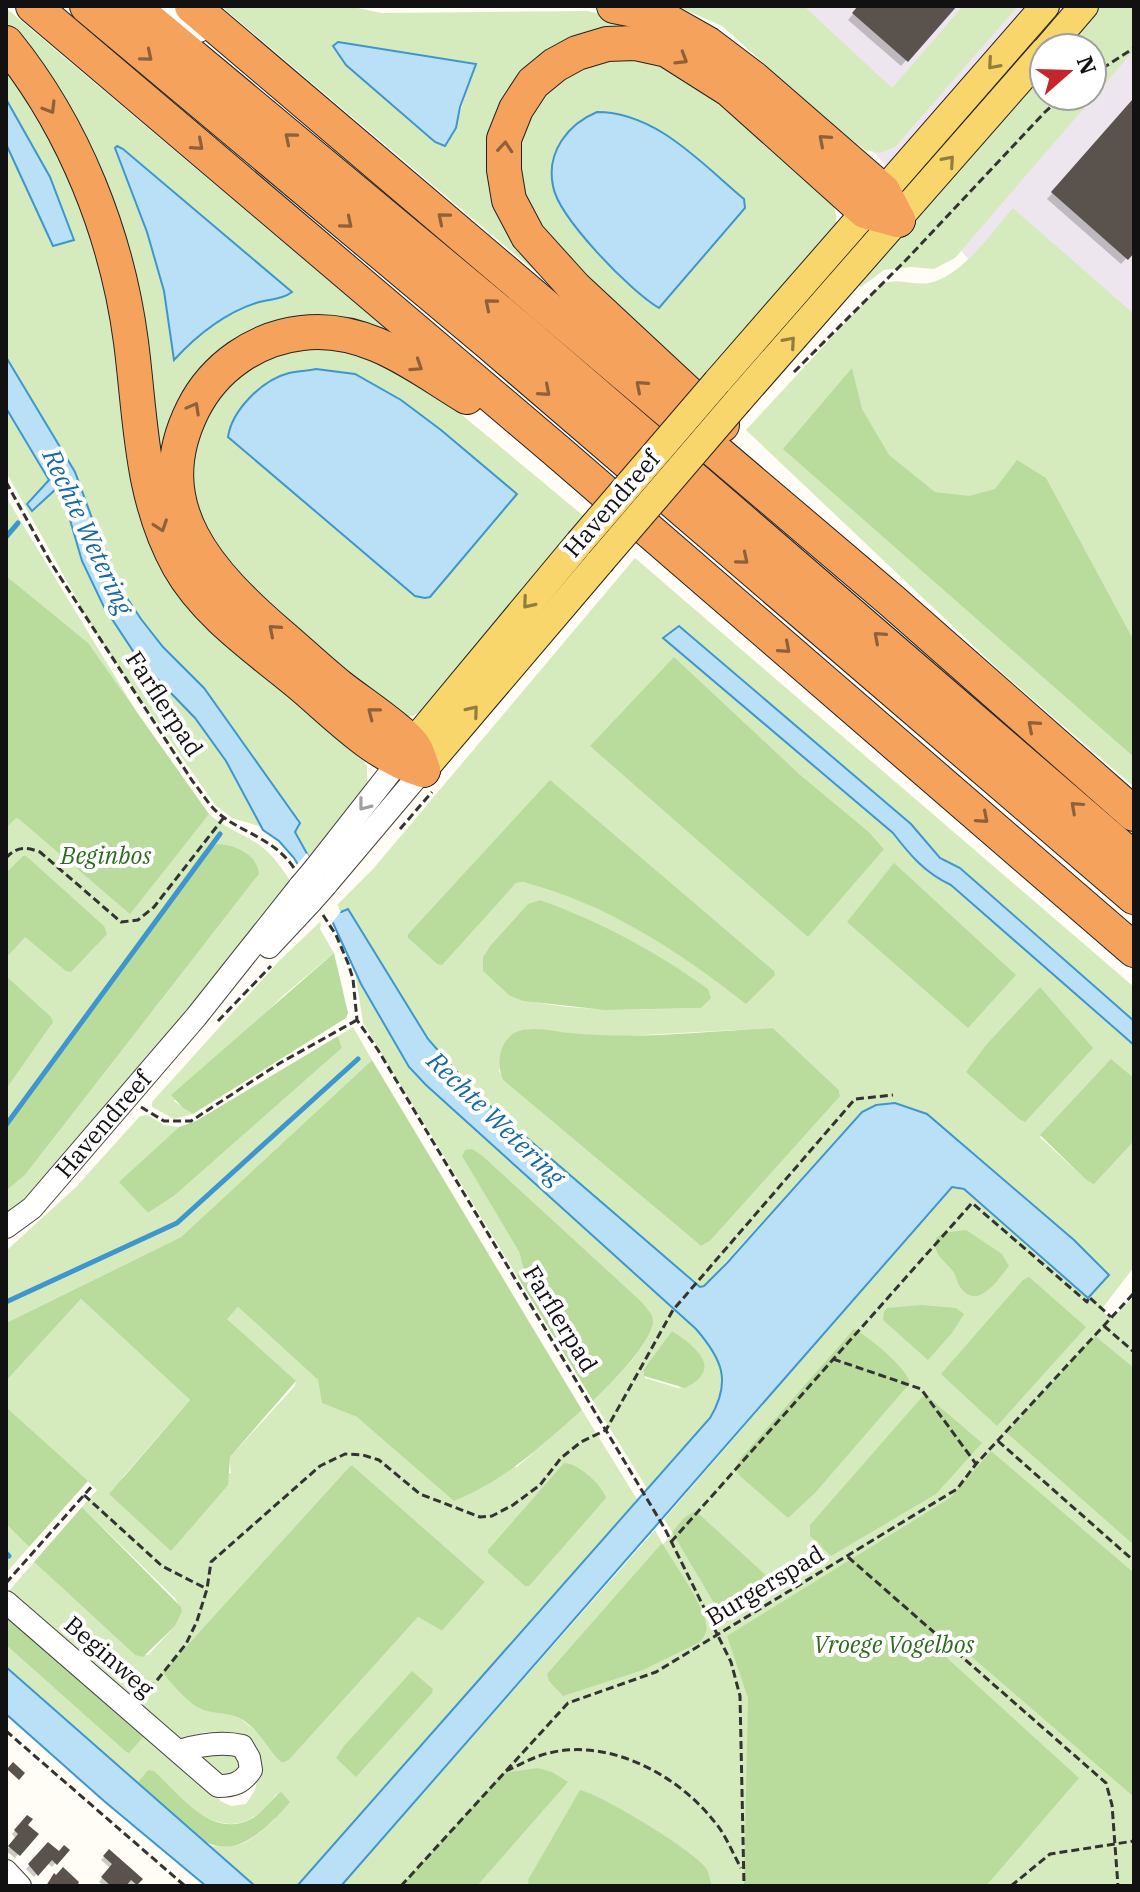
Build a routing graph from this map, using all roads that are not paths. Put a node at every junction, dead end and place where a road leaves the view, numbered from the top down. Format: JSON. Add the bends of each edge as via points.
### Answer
{"nodes":[{"id":1,"x":33,"y":6,"type":"edge"},
{"id":2,"x":40,"y":6,"type":"edge"},
{"id":3,"x":87,"y":6,"type":"edge"},
{"id":4,"x":132,"y":6,"type":"edge"},
{"id":5,"x":168,"y":6,"type":"edge"},
{"id":6,"x":192,"y":6,"type":"edge"},
{"id":7,"x":614,"y":6,"type":"edge"},
{"id":8,"x":1045,"y":6,"type":"edge"},
{"id":9,"x":1084,"y":6,"type":"edge"},
{"id":10,"x":1062,"y":32,"type":"edge"},
{"id":11,"x":6,"y":43,"type":"edge"},
{"id":12,"x":96,"y":57,"type":"junction"},
{"id":13,"x":1028,"y":67,"type":"edge"},
{"id":14,"x":312,"y":107,"type":"junction"},
{"id":15,"x":882,"y":207,"type":"junction"},
{"id":16,"x":557,"y":451,"type":"junction"},
{"id":17,"x":892,"y":601,"type":"junction"},
{"id":18,"x":411,"y":759,"type":"junction"},
{"id":19,"x":1134,"y":814,"type":"edge"},
{"id":20,"x":1134,"y":859,"type":"edge"},
{"id":21,"x":1134,"y":897,"type":"edge"},
{"id":22,"x":1134,"y":950,"type":"edge"},
{"id":23,"x":6,"y":1227,"type":"edge"},
{"id":24,"x":6,"y":1602,"type":"edge"},
{"id":25,"x":179,"y":1751,"type":"dead end"},
{"id":26,"x":6,"y":1871,"type":"edge"},
{"id":27,"x":20,"y":1886,"type":"edge"}],
"edges":[{"from":1,"to":12,"type":"highway"},
{"from":2,"to":12,"type":"highway"},
{"from":3,"to":21,"type":"highway","one_way":true},
{"from":20,"to":4,"type":"highway","one_way":true,"via":[[563,365]]},
{"from":5,"to":14,"type":"street","via":[[254,75]]},
{"from":6,"to":14,"type":"highway"},
{"from":15,"to":7,"type":"highway","one_way":true,"via":[[753,78],[708,44],[655,14]]},
{"from":8,"to":15,"type":"main road","name":"Havendreef","one_way":true},
{"from":9,"to":10,"type":"main road","name":"Havendreef"},
{"from":11,"to":18,"type":"highway","one_way":true,"via":[[81,164],[103,223],[131,342],[150,494],[180,569],[213,610],[345,722]]},
{"from":12,"to":16,"type":"highway","one_way":true},
{"from":15,"to":13,"type":"main road","name":"Havendreef","one_way":true},
{"from":17,"to":14,"type":"highway","one_way":true},
{"from":17,"to":15,"type":"highway","one_way":true,"via":[[781,479],[550,263],[509,200],[504,139],[533,83],[555,65],[607,44],[635,43],[667,50],[730,90]]},
{"from":15,"to":18,"type":"main road","name":"Havendreef","one_way":true,"bridge":true,"via":[[717,382],[579,543]]},
{"from":18,"to":15,"type":"main road","name":"Havendreef","one_way":true,"bridge":true,"via":[[600,562],[738,401]]},
{"from":18,"to":16,"type":"highway","one_way":true,"via":[[225,585],[203,557],[178,495],[176,469],[185,424],[211,381],[230,362],[277,338],[327,332],[381,345]]},
{"from":16,"to":22,"type":"highway","one_way":true},
{"from":19,"to":17,"type":"highway","one_way":true},
{"from":18,"to":23,"type":"street","name":"Havendreef","bridge":true,"via":[[321,876],[32,1208]]},
{"from":24,"to":25,"type":"street","name":"Beginweg"},
{"from":26,"to":27,"type":"street"}]}
